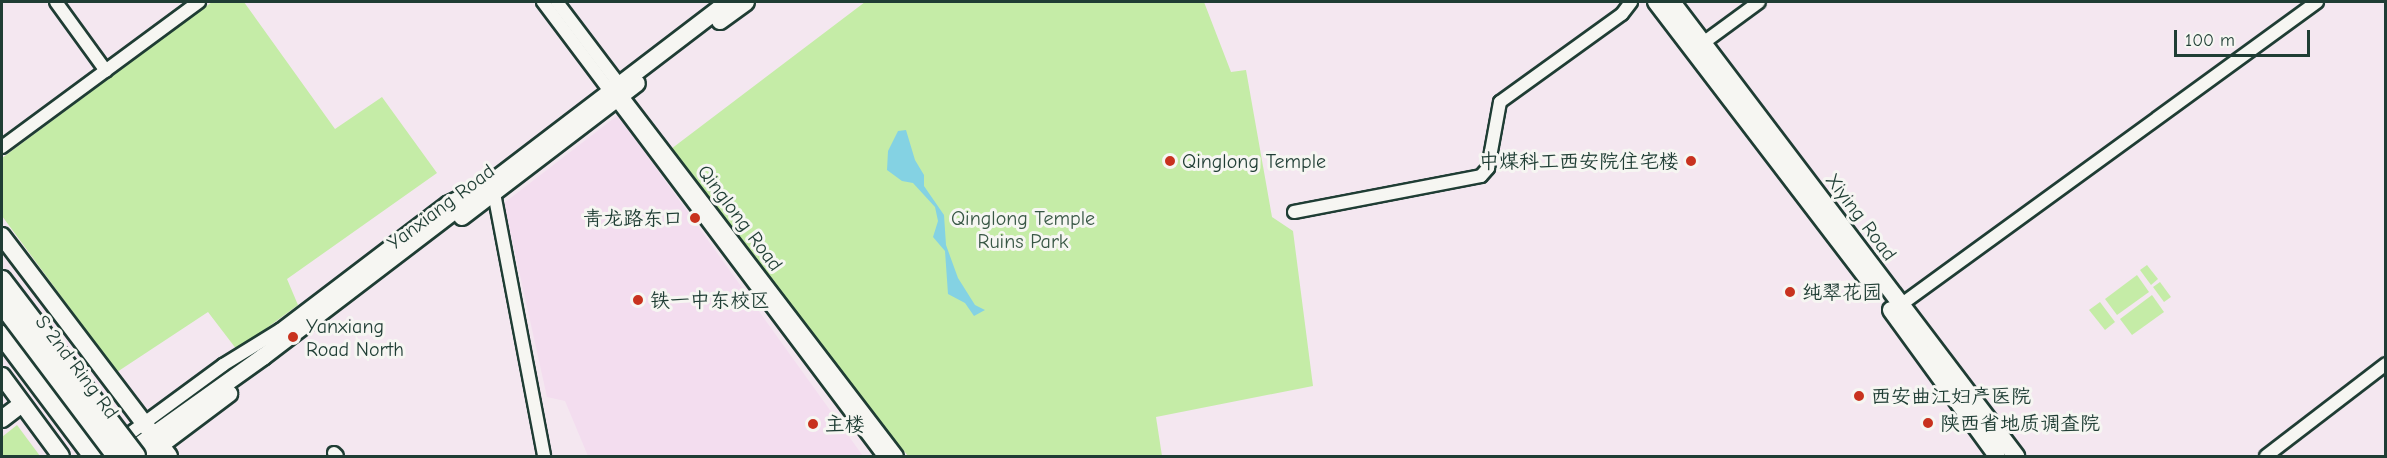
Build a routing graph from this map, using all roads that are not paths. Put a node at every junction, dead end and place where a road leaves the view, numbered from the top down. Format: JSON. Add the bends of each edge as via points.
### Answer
{"nodes":[{"id":1,"x":56,"y":2,"type":"edge"},
{"id":2,"x":199,"y":2,"type":"edge"},
{"id":3,"x":543,"y":2,"type":"edge"},
{"id":4,"x":557,"y":2,"type":"edge"},
{"id":5,"x":728,"y":2,"type":"edge"},
{"id":6,"x":746,"y":2,"type":"edge"},
{"id":7,"x":1630,"y":2,"type":"edge"},
{"id":8,"x":1656,"y":2,"type":"edge"},
{"id":9,"x":1672,"y":2,"type":"edge"},
{"id":10,"x":1759,"y":2,"type":"edge"},
{"id":11,"x":2317,"y":2,"type":"edge"},
{"id":12,"x":1703,"y":43,"type":"junction"},
{"id":13,"x":106,"y":71,"type":"junction"},
{"id":14,"x":616,"y":93,"type":"junction"},
{"id":15,"x":2,"y":147,"type":"edge"},
{"id":16,"x":491,"y":188,"type":"junction"},
{"id":17,"x":1294,"y":212,"type":"dead end"},
{"id":18,"x":2,"y":236,"type":"edge"},
{"id":19,"x":2,"y":269,"type":"edge"},
{"id":20,"x":2,"y":280,"type":"edge"},
{"id":21,"x":2,"y":304,"type":"edge"},
{"id":22,"x":1896,"y":308,"type":"junction"},
{"id":23,"x":2,"y":335,"type":"edge"},
{"id":24,"x":2,"y":353,"type":"edge"},
{"id":25,"x":2385,"y":364,"type":"edge"},
{"id":26,"x":2,"y":376,"type":"edge"},
{"id":27,"x":22,"y":404,"type":"junction"},
{"id":28,"x":2,"y":419,"type":"edge"},
{"id":29,"x":156,"y":440,"type":"edge"},
{"id":30,"x":136,"y":451,"type":"edge"},
{"id":31,"x":61,"y":456,"type":"edge"},
{"id":32,"x":79,"y":456,"type":"edge"},
{"id":33,"x":93,"y":456,"type":"edge"},
{"id":34,"x":99,"y":456,"type":"edge"},
{"id":35,"x":116,"y":456,"type":"edge"},
{"id":36,"x":544,"y":456,"type":"edge"},
{"id":37,"x":884,"y":456,"type":"edge"},
{"id":38,"x":897,"y":456,"type":"edge"},
{"id":39,"x":1997,"y":456,"type":"edge"},
{"id":40,"x":2016,"y":456,"type":"edge"},
{"id":41,"x":2266,"y":456,"type":"edge"}],
"edges":[{"from":1,"to":13,"type":"street"},
{"from":2,"to":13,"type":"street"},
{"from":3,"to":14,"type":"street","name":"Qinglong Road"},
{"from":4,"to":14,"type":"street","name":"Qinglong Road"},
{"from":5,"to":14,"type":"main road","name":"Yanxiang Road"},
{"from":6,"to":14,"type":"main road","name":"Yanxiang Road"},
{"from":7,"to":17,"type":"street","via":[[1622,14],[1500,102],[1488,168],[1481,176]]},
{"from":8,"to":22,"type":"main road","name":"Xiying Road"},
{"from":9,"to":12,"type":"main road","name":"Xiying Road"},
{"from":10,"to":12,"type":"street"},
{"from":11,"to":22,"type":"street"},
{"from":12,"to":22,"type":"main road","name":"Xiying Road"},
{"from":13,"to":15,"type":"street"},
{"from":14,"to":16,"type":"main road","name":"Yanxiang Road"},
{"from":14,"to":37,"type":"street","name":"Qinglong Road"},
{"from":14,"to":38,"type":"street","name":"Qinglong Road"},
{"from":16,"to":29,"type":"main road","name":"Yanxiang Road"},
{"from":16,"to":29,"type":"street","via":[[447,203],[280,330],[223,365]]},
{"from":16,"to":36,"type":"street"},
{"from":18,"to":29,"type":"main road"},
{"from":19,"to":30,"type":"main road"},
{"from":20,"to":30,"type":"highway","bridge":true},
{"from":21,"to":35,"type":"highway","name":"S 2nd Ring Rd","bridge":true},
{"from":22,"to":39,"type":"main road","name":"Xiying Road"},
{"from":22,"to":40,"type":"main road","name":"Xiying Road"},
{"from":23,"to":33,"type":"highway","name":"S 2nd Ring Rd"},
{"from":24,"to":32,"type":"highway"},
{"from":25,"to":41,"type":"street"},
{"from":26,"to":27,"type":"main road"},
{"from":27,"to":28,"type":"main road"},
{"from":27,"to":31,"type":"main road"},
{"from":29,"to":30,"type":"main road","name":"Yanxiang Road"},
{"from":30,"to":34,"type":"street"}]}
